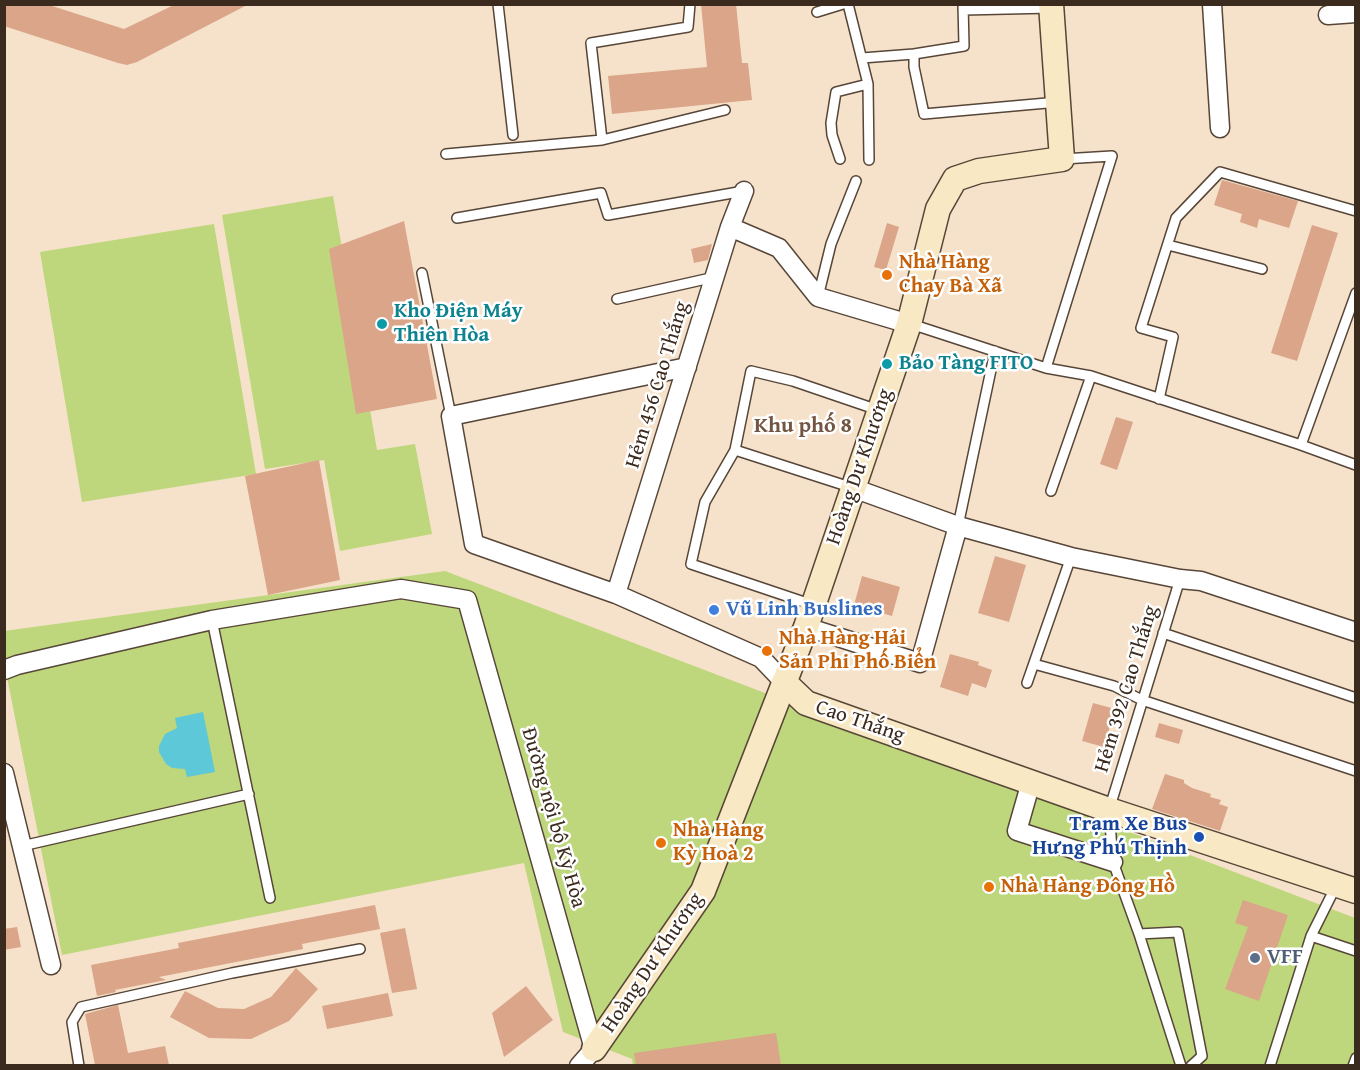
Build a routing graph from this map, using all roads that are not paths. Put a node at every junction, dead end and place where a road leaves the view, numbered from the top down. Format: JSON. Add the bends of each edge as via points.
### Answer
{"nodes":[{"id":1,"x":498,"y":4,"type":"edge"},
{"id":2,"x":690,"y":4,"type":"edge"},
{"id":3,"x":843,"y":4,"type":"edge"},
{"id":4,"x":848,"y":4,"type":"edge"},
{"id":5,"x":1212,"y":4,"type":"edge"},
{"id":6,"x":1051,"y":6,"type":"edge"},
{"id":7,"x":963,"y":7,"type":"edge"},
{"id":8,"x":818,"y":12,"type":"dead end"},
{"id":9,"x":1356,"y":13,"type":"edge"},
{"id":10,"x":1329,"y":15,"type":"dead end"},
{"id":11,"x":914,"y":54,"type":"junction"},
{"id":12,"x":862,"y":58,"type":"junction"},
{"id":13,"x":868,"y":84,"type":"junction"},
{"id":14,"x":1058,"y":102,"type":"junction"},
{"id":15,"x":725,"y":110,"type":"dead end"},
{"id":16,"x":1220,"y":128,"type":"dead end"},
{"id":17,"x":513,"y":135,"type":"dead end"},
{"id":18,"x":602,"y":140,"type":"junction"},
{"id":19,"x":446,"y":154,"type":"dead end"},
{"id":20,"x":840,"y":159,"type":"dead end"},
{"id":21,"x":1062,"y":159,"type":"junction"},
{"id":22,"x":869,"y":160,"type":"dead end"},
{"id":23,"x":856,"y":181,"type":"dead end"},
{"id":24,"x":744,"y":191,"type":"joint"},
{"id":25,"x":1356,"y":211,"type":"edge"},
{"id":26,"x":457,"y":218,"type":"dead end"},
{"id":27,"x":730,"y":227,"type":"junction"},
{"id":28,"x":1168,"y":244,"type":"junction"},
{"id":29,"x":1262,"y":269,"type":"dead end"},
{"id":30,"x":422,"y":273,"type":"dead end"},
{"id":31,"x":715,"y":277,"type":"junction"},
{"id":32,"x":1356,"y":293,"type":"edge"},
{"id":33,"x":818,"y":297,"type":"junction"},
{"id":34,"x":617,"y":299,"type":"dead end"},
{"id":35,"x":909,"y":324,"type":"junction"},
{"id":36,"x":995,"y":351,"type":"junction"},
{"id":37,"x":687,"y":367,"type":"junction"},
{"id":38,"x":1046,"y":368,"type":"junction"},
{"id":39,"x":1091,"y":376,"type":"junction"},
{"id":40,"x":1159,"y":399,"type":"junction"},
{"id":41,"x":878,"y":410,"type":"junction"},
{"id":42,"x":451,"y":416,"type":"junction"},
{"id":43,"x":1301,"y":445,"type":"junction"},
{"id":44,"x":735,"y":450,"type":"junction"},
{"id":45,"x":1356,"y":465,"type":"edge"},
{"id":46,"x":853,"y":488,"type":"junction"},
{"id":47,"x":1051,"y":491,"type":"dead end"},
{"id":48,"x":958,"y":526,"type":"junction"},
{"id":49,"x":1071,"y":556,"type":"junction"},
{"id":50,"x":1180,"y":579,"type":"junction"},
{"id":51,"x":616,"y":594,"type":"junction"},
{"id":52,"x":809,"y":616,"type":"junction"},
{"id":53,"x":212,"y":620,"type":"junction"},
{"id":54,"x":1356,"y":632,"type":"edge"},
{"id":55,"x":1163,"y":633,"type":"junction"},
{"id":56,"x":1034,"y":664,"type":"junction"},
{"id":57,"x":4,"y":670,"type":"edge"},
{"id":58,"x":784,"y":682,"type":"junction"},
{"id":59,"x":1027,"y":683,"type":"dead end"},
{"id":60,"x":1356,"y":698,"type":"edge"},
{"id":61,"x":1142,"y":700,"type":"junction"},
{"id":62,"x":1356,"y":771,"type":"edge"},
{"id":63,"x":5,"y":778,"type":"edge"},
{"id":64,"x":1031,"y":782,"type":"junction"},
{"id":65,"x":249,"y":794,"type":"junction"},
{"id":66,"x":1109,"y":810,"type":"junction"},
{"id":67,"x":22,"y":846,"type":"junction"},
{"id":68,"x":1113,"y":862,"type":"junction"},
{"id":69,"x":1347,"y":887,"type":"edge"},
{"id":70,"x":270,"y":898,"type":"dead end"},
{"id":71,"x":1139,"y":934,"type":"junction"},
{"id":72,"x":1311,"y":936,"type":"junction"},
{"id":73,"x":360,"y":949,"type":"dead end"},
{"id":74,"x":1356,"y":951,"type":"edge"},
{"id":75,"x":51,"y":965,"type":"dead end"},
{"id":76,"x":1356,"y":1058,"type":"edge"},
{"id":77,"x":592,"y":1061,"type":"edge"},
{"id":78,"x":79,"y":1065,"type":"edge"},
{"id":79,"x":1181,"y":1065,"type":"edge"},
{"id":80,"x":1191,"y":1065,"type":"edge"},
{"id":81,"x":1270,"y":1065,"type":"edge"},
{"id":82,"x":1353,"y":1065,"type":"edge"}],
"edges":[{"from":1,"to":17,"type":"lane"},
{"from":2,"to":18,"type":"lane","via":[[688,27],[591,43]]},
{"from":3,"to":8,"type":"lane"},
{"from":4,"to":12,"type":"lane"},
{"from":5,"to":16,"type":"street"},
{"from":6,"to":7,"type":"lane"},
{"from":6,"to":14,"type":"street"},
{"from":7,"to":11,"type":"lane","via":[[964,46]]},
{"from":9,"to":10,"type":"street"},
{"from":11,"to":12,"type":"lane"},
{"from":11,"to":14,"type":"lane","via":[[924,114]]},
{"from":12,"to":13,"type":"lane"},
{"from":13,"to":20,"type":"lane","via":[[836,92],[831,123]]},
{"from":13,"to":22,"type":"lane"},
{"from":14,"to":21,"type":"street"},
{"from":15,"to":18,"type":"lane"},
{"from":18,"to":19,"type":"lane"},
{"from":21,"to":35,"type":"street","name":"Hoàng Dư Khương","via":[[979,171],[955,179],[938,209]]},
{"from":21,"to":38,"type":"lane","name":"Hoàng Dư Khương","via":[[1112,156]]},
{"from":23,"to":33,"type":"lane","via":[[831,244]]},
{"from":24,"to":26,"type":"lane","via":[[608,215],[601,194]]},
{"from":24,"to":27,"type":"street","name":"Hẻm 456 Cao Thắng"},
{"from":25,"to":28,"type":"lane","via":[[1220,172],[1176,218]]},
{"from":27,"to":31,"type":"street","name":"Hẻm 456 Cao Thắng"},
{"from":27,"to":33,"type":"street","via":[[779,248]]},
{"from":28,"to":29,"type":"lane"},
{"from":28,"to":40,"type":"lane","via":[[1141,328],[1173,337]]},
{"from":30,"to":42,"type":"lane"},
{"from":31,"to":34,"type":"lane"},
{"from":31,"to":37,"type":"street","name":"Hẻm 456 Cao Thắng"},
{"from":32,"to":43,"type":"lane"},
{"from":33,"to":35,"type":"street"},
{"from":35,"to":36,"type":"lane"},
{"from":35,"to":41,"type":"street","name":"Hoàng Dư Khương"},
{"from":36,"to":38,"type":"lane"},
{"from":36,"to":48,"type":"lane"},
{"from":37,"to":42,"type":"street"},
{"from":37,"to":51,"type":"street","name":"Hẻm 456 Cao Thắng"},
{"from":38,"to":39,"type":"lane"},
{"from":39,"to":40,"type":"lane"},
{"from":39,"to":47,"type":"lane"},
{"from":40,"to":43,"type":"lane"},
{"from":41,"to":44,"type":"lane","via":[[751,371]]},
{"from":41,"to":46,"type":"street","name":"Hoàng Dư Khương"},
{"from":42,"to":51,"type":"street","name":"Cao Thắng","via":[[474,544]]},
{"from":43,"to":45,"type":"lane"},
{"from":44,"to":46,"type":"lane"},
{"from":44,"to":52,"type":"lane","via":[[705,502],[691,564]]},
{"from":46,"to":48,"type":"street"},
{"from":46,"to":52,"type":"street","name":"Hoàng Dư Khương"},
{"from":48,"to":49,"type":"street"},
{"from":48,"to":52,"type":"street","via":[[920,663]]},
{"from":49,"to":50,"type":"street"},
{"from":49,"to":56,"type":"lane"},
{"from":50,"to":54,"type":"street","via":[[1201,581]]},
{"from":50,"to":55,"type":"lane","name":"Hẻm 392 Cao Thắng"},
{"from":51,"to":58,"type":"street","name":"Cao Thắng","via":[[761,658]]},
{"from":52,"to":58,"type":"street","name":"Hoàng Dư Khương"},
{"from":53,"to":57,"type":"street"},
{"from":53,"to":65,"type":"lane"},
{"from":53,"to":77,"type":"street","name":"Đường nội bộ Kỳ Hòa","via":[[401,589],[467,600]]},
{"from":55,"to":60,"type":"lane"},
{"from":55,"to":61,"type":"lane","name":"Hẻm 392 Cao Thắng"},
{"from":56,"to":59,"type":"lane"},
{"from":56,"to":61,"type":"lane","via":[[1114,686]]},
{"from":58,"to":64,"type":"street","name":"Cao Thắng","via":[[806,703]]},
{"from":58,"to":77,"type":"street","name":"Hoàng Dư Khương","via":[[703,891]]},
{"from":61,"to":62,"type":"lane"},
{"from":61,"to":66,"type":"lane","name":"Hẻm 392 Cao Thắng"},
{"from":63,"to":67,"type":"street"},
{"from":64,"to":66,"type":"street","name":"Cao Thắng"},
{"from":64,"to":68,"type":"street","via":[[1017,831]]},
{"from":65,"to":67,"type":"lane"},
{"from":65,"to":70,"type":"lane"},
{"from":66,"to":68,"type":"lane"},
{"from":66,"to":69,"type":"street","name":"Cao Thắng"},
{"from":67,"to":75,"type":"street"},
{"from":68,"to":71,"type":"lane"},
{"from":69,"to":72,"type":"lane"},
{"from":71,"to":79,"type":"lane"},
{"from":71,"to":80,"type":"lane","via":[[1178,932],[1202,1056]]},
{"from":72,"to":74,"type":"lane"},
{"from":72,"to":81,"type":"lane"},
{"from":73,"to":78,"type":"lane","via":[[81,1007],[72,1022]]},
{"from":76,"to":82,"type":"lane"}]}
